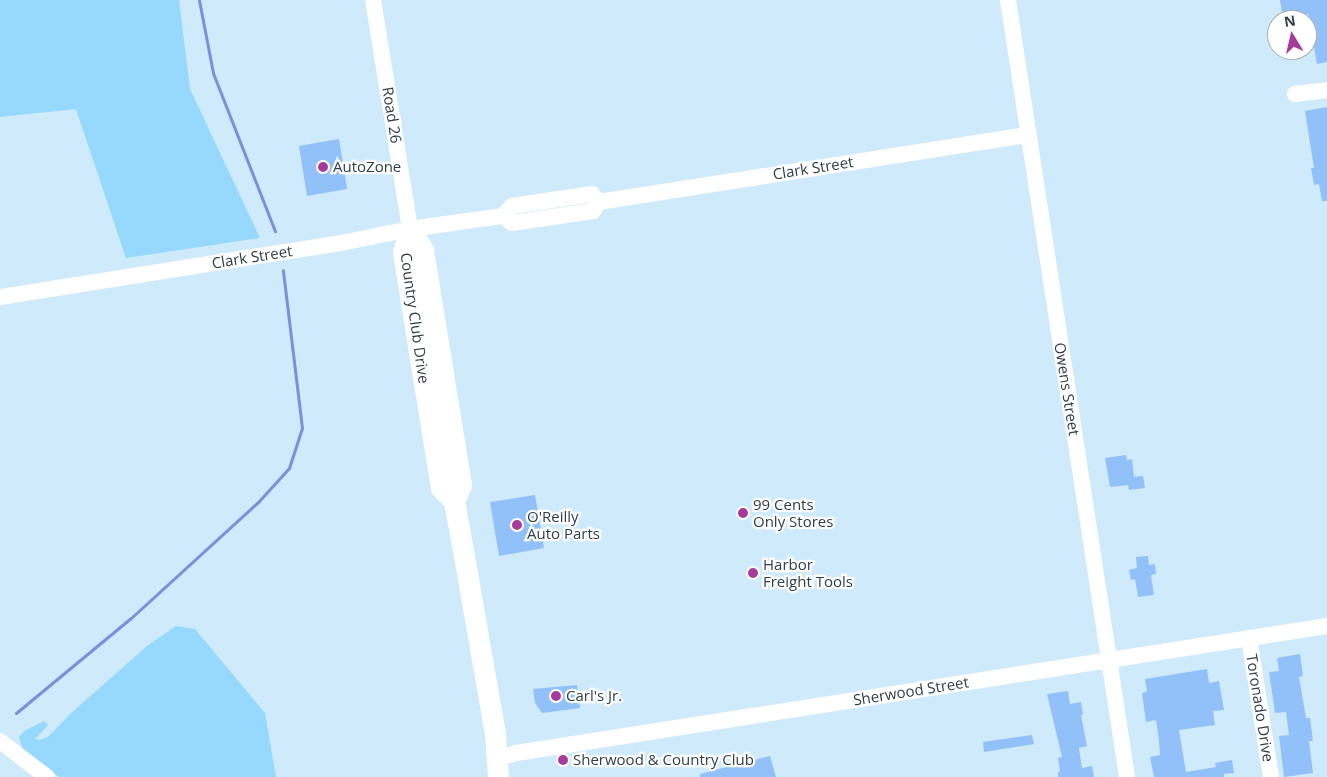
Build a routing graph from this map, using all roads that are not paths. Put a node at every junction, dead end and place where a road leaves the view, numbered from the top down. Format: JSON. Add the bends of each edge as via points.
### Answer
{"nodes":[{"id":1,"x":374,"y":0,"type":"edge"},
{"id":2,"x":1008,"y":0,"type":"edge"},
{"id":3,"x":1327,"y":90,"type":"edge"},
{"id":4,"x":1295,"y":94,"type":"dead end"},
{"id":5,"x":1027,"y":135,"type":"junction"},
{"id":6,"x":575,"y":196,"type":"junction"},
{"id":7,"x":599,"y":202,"type":"junction"},
{"id":8,"x":503,"y":216,"type":"junction"},
{"id":9,"x":523,"y":222,"type":"junction"},
{"id":10,"x":410,"y":229,"type":"junction"},
{"id":11,"x":0,"y":297,"type":"edge"},
{"id":12,"x":1327,"y":626,"type":"edge"},
{"id":13,"x":1249,"y":638,"type":"junction"},
{"id":14,"x":1109,"y":660,"type":"junction"},
{"id":15,"x":0,"y":742,"type":"edge"},
{"id":16,"x":497,"y":768,"type":"edge"},
{"id":17,"x":47,"y":777,"type":"edge"},
{"id":18,"x":1127,"y":777,"type":"edge"},
{"id":19,"x":1271,"y":777,"type":"edge"}],
"edges":[{"from":1,"to":10,"type":"street","name":"Road 26"},
{"from":2,"to":5,"type":"street","name":"Owens Street"},
{"from":3,"to":4,"type":"street"},
{"from":5,"to":7,"type":"street","name":"Clark Street"},
{"from":5,"to":14,"type":"street","name":"Owens Street"},
{"from":6,"to":7,"type":"street","name":"Clark Street","via":[[592,194]]},
{"from":6,"to":8,"type":"street","name":"Clark Street","via":[[512,206]]},
{"from":6,"to":9,"type":"street","via":[[574,204],[530,213]]},
{"from":7,"to":9,"type":"street","name":"Clark Street","via":[[593,211]]},
{"from":8,"to":9,"type":"street","name":"Clark Street","via":[[512,223]]},
{"from":8,"to":10,"type":"street","name":"Clark Street"},
{"from":10,"to":11,"type":"street","name":"Clark Street"},
{"from":10,"to":16,"type":"main road","name":"Country Club Drive","via":[[423,250],[460,485],[454,501],[495,734]]},
{"from":12,"to":13,"type":"street","name":"Sherwood Street"},
{"from":13,"to":14,"type":"street","name":"Sherwood Street"},
{"from":13,"to":19,"type":"street","name":"Toronado Drive"},
{"from":14,"to":16,"type":"street","name":"Sherwood Street","via":[[516,752]]},
{"from":14,"to":18,"type":"street","name":"Owens Street"},
{"from":15,"to":17,"type":"street"}]}
